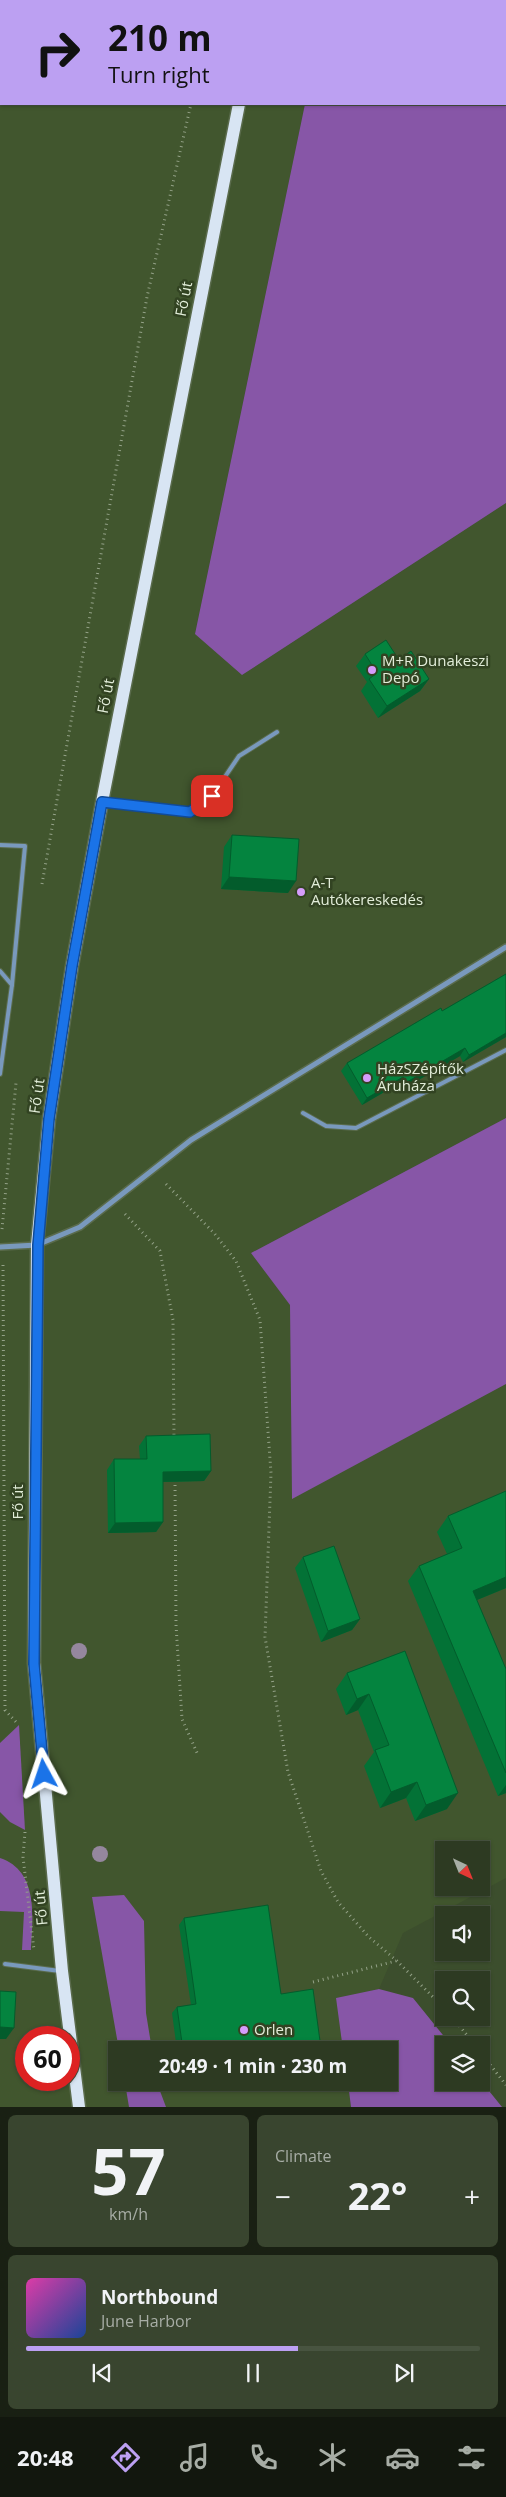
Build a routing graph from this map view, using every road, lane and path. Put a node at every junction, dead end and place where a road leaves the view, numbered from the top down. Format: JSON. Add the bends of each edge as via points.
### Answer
{"nodes":[{"id":1,"x":190,"y":105,"type":"edge"},
{"id":2,"x":239,"y":105,"type":"edge"},
{"id":3,"x":277,"y":732,"type":"dead end"},
{"id":4,"x":102,"y":802,"type":"junction"},
{"id":5,"x":0,"y":845,"type":"edge"},
{"id":6,"x":42,"y":886,"type":"dead end"},
{"id":7,"x":506,"y":947,"type":"edge"},
{"id":8,"x":0,"y":971,"type":"edge"},
{"id":9,"x":12,"y":984,"type":"junction"},
{"id":10,"x":506,"y":1050,"type":"edge"},
{"id":11,"x":0,"y":1074,"type":"edge"},
{"id":12,"x":16,"y":1081,"type":"dead end"},
{"id":13,"x":303,"y":1113,"type":"dead end"},
{"id":14,"x":152,"y":1169,"type":"junction"},
{"id":15,"x":113,"y":1201,"type":"junction"},
{"id":16,"x":38,"y":1245,"type":"junction"},
{"id":17,"x":0,"y":1247,"type":"edge"},
{"id":18,"x":0,"y":1272,"type":"edge"},
{"id":19,"x":4,"y":1278,"type":"junction"},
{"id":20,"x":174,"y":1440,"type":"edge"},
{"id":21,"x":175,"y":1479,"type":"edge"},
{"id":22,"x":5,"y":1710,"type":"dead end"},
{"id":23,"x":198,"y":1755,"type":"dead end"},
{"id":24,"x":396,"y":1961,"type":"junction"},
{"id":25,"x":5,"y":1964,"type":"dead end"},
{"id":26,"x":62,"y":1971,"type":"junction"},
{"id":27,"x":313,"y":1982,"type":"dead end"},
{"id":28,"x":435,"y":1999,"type":"edge"},
{"id":29,"x":460,"y":2026,"type":"edge"},
{"id":30,"x":468,"y":2036,"type":"edge"},
{"id":31,"x":490,"y":2065,"type":"edge"},
{"id":32,"x":506,"y":2085,"type":"edge"},
{"id":33,"x":79,"y":2107,"type":"edge"}],
"edges":[{"from":1,"to":6,"type":"path","via":[[147,297]]},
{"from":2,"to":4,"type":"main road","name":"Fő út"},
{"from":3,"to":4,"type":"lane","via":[[239,756],[212,796],[190,812]]},
{"from":4,"to":16,"type":"main road","name":"Fő út","via":[[72,966],[49,1119]]},
{"from":5,"to":9,"type":"lane","via":[[25,846]]},
{"from":7,"to":14,"type":"street","via":[[191,1140]]},
{"from":8,"to":9,"type":"lane"},
{"from":9,"to":11,"type":"lane"},
{"from":10,"to":13,"type":"lane","via":[[356,1128],[326,1126]]},
{"from":12,"to":17,"type":"path"},
{"from":14,"to":15,"type":"street"},
{"from":14,"to":24,"type":"path","via":[[214,1233],[236,1261],[260,1320],[272,1473],[265,1637],[288,1772],[321,1871],[338,1902],[369,1938]]},
{"from":15,"to":16,"type":"street","via":[[80,1227]]},
{"from":15,"to":20,"type":"path","via":[[160,1251],[173,1320]]},
{"from":16,"to":17,"type":"street"},
{"from":16,"to":26,"type":"main road","name":"Fő út","via":[[34,1664]]},
{"from":17,"to":19,"type":"path"},
{"from":18,"to":19,"type":"path"},
{"from":19,"to":22,"type":"path"},
{"from":21,"to":23,"type":"path","via":[[176,1625],[182,1719]]},
{"from":24,"to":27,"type":"path"},
{"from":24,"to":28,"type":"path"},
{"from":25,"to":26,"type":"lane"},
{"from":26,"to":33,"type":"main road","name":"Fő út"},
{"from":29,"to":30,"type":"path"},
{"from":31,"to":32,"type":"path"}]}
